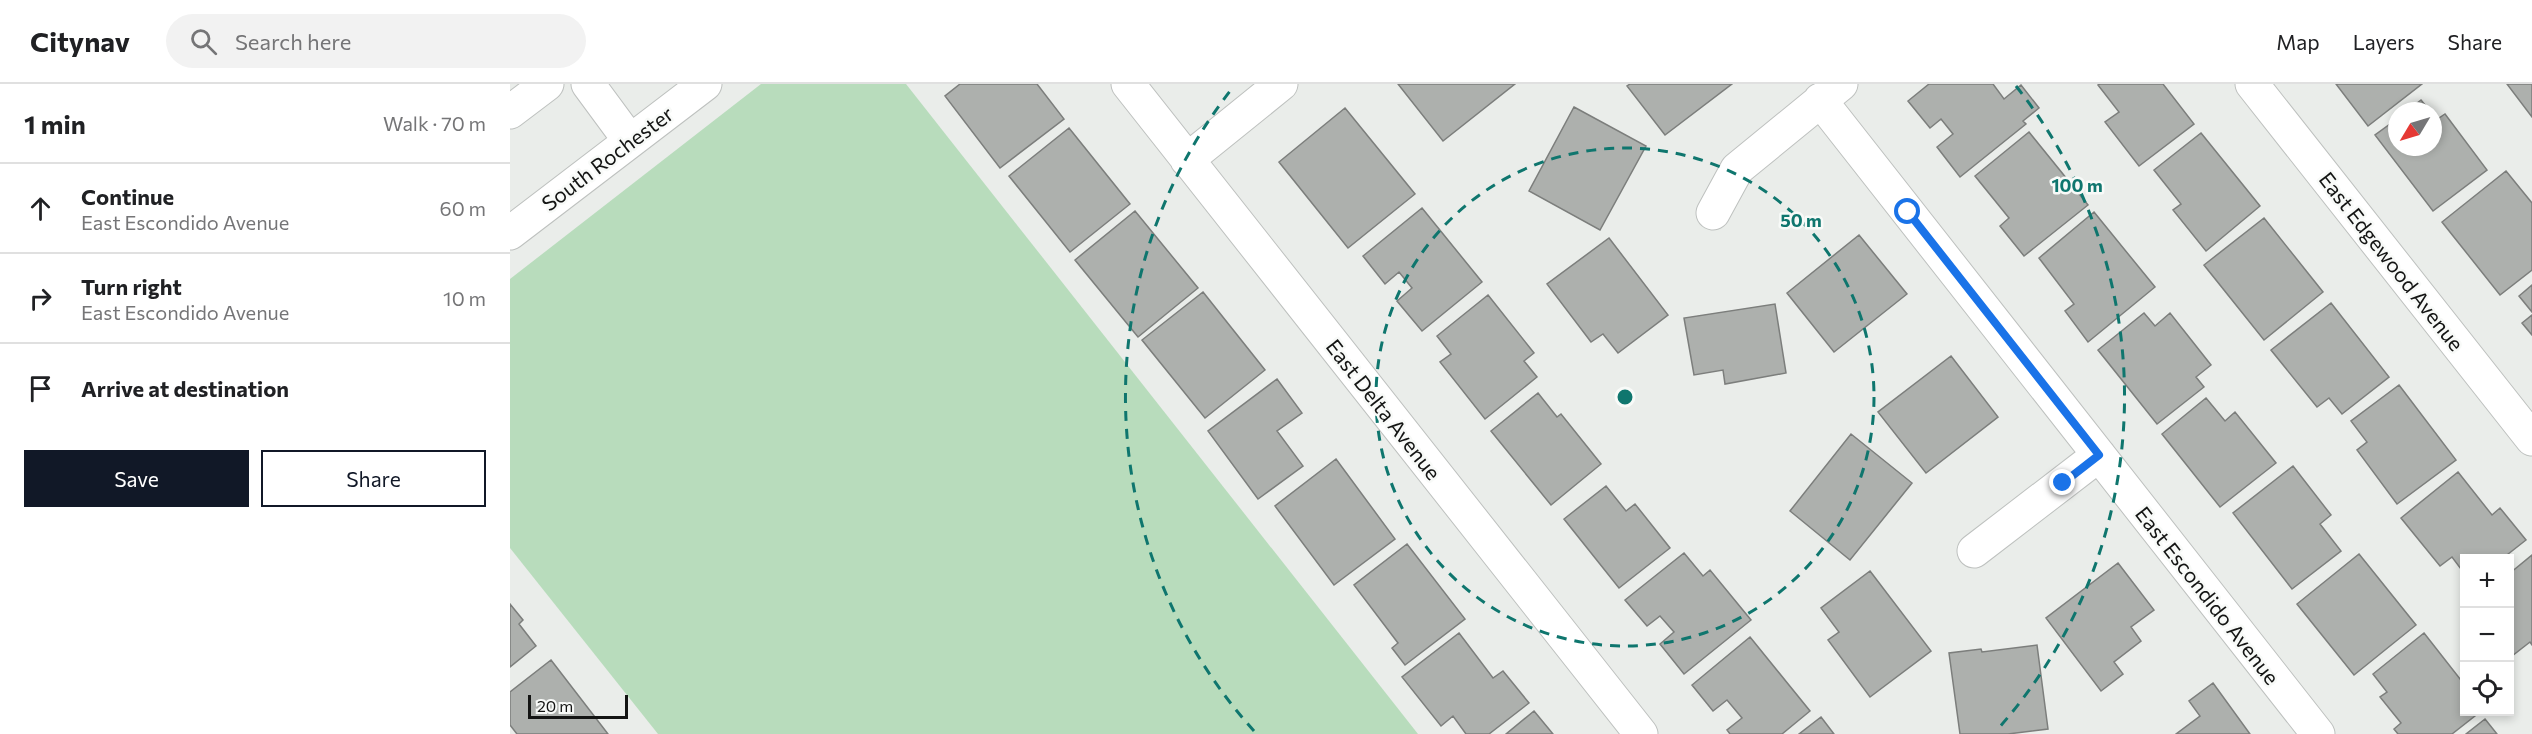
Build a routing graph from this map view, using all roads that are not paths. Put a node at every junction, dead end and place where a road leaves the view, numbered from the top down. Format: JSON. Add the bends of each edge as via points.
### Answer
{"nodes":[{"id":1,"x":547,"y":84,"type":"edge"},
{"id":2,"x":588,"y":84,"type":"edge"},
{"id":3,"x":705,"y":84,"type":"edge"},
{"id":4,"x":1128,"y":84,"type":"edge"},
{"id":5,"x":1281,"y":84,"type":"edge"},
{"id":6,"x":2252,"y":84,"type":"edge"},
{"id":7,"x":1831,"y":92,"type":"edge"},
{"id":8,"x":510,"y":112,"type":"edge"},
{"id":9,"x":630,"y":141,"type":"junction"},
{"id":10,"x":1187,"y":160,"type":"junction"},
{"id":11,"x":1713,"y":213,"type":"dead end"},
{"id":12,"x":510,"y":232,"type":"edge"},
{"id":13,"x":2532,"y":439,"type":"edge"},
{"id":14,"x":2099,"y":455,"type":"junction"},
{"id":15,"x":1974,"y":551,"type":"dead end"},
{"id":16,"x":1641,"y":734,"type":"edge"},
{"id":17,"x":2318,"y":734,"type":"edge"}],
"edges":[{"from":1,"to":8,"type":"street"},
{"from":2,"to":9,"type":"street"},
{"from":3,"to":9,"type":"street","name":"South Rochester"},
{"from":4,"to":10,"type":"street","name":"East Delta Avenue"},
{"from":5,"to":10,"type":"street"},
{"from":6,"to":13,"type":"street","name":"East Edgewood Avenue"},
{"from":7,"to":11,"type":"street","via":[[1737,169]]},
{"from":7,"to":14,"type":"street","name":"East Escondido Avenue"},
{"from":9,"to":12,"type":"street","name":"South Rochester"},
{"from":10,"to":16,"type":"street","name":"East Delta Avenue"},
{"from":14,"to":15,"type":"street"},
{"from":14,"to":17,"type":"street","name":"East Escondido Avenue"}]}
